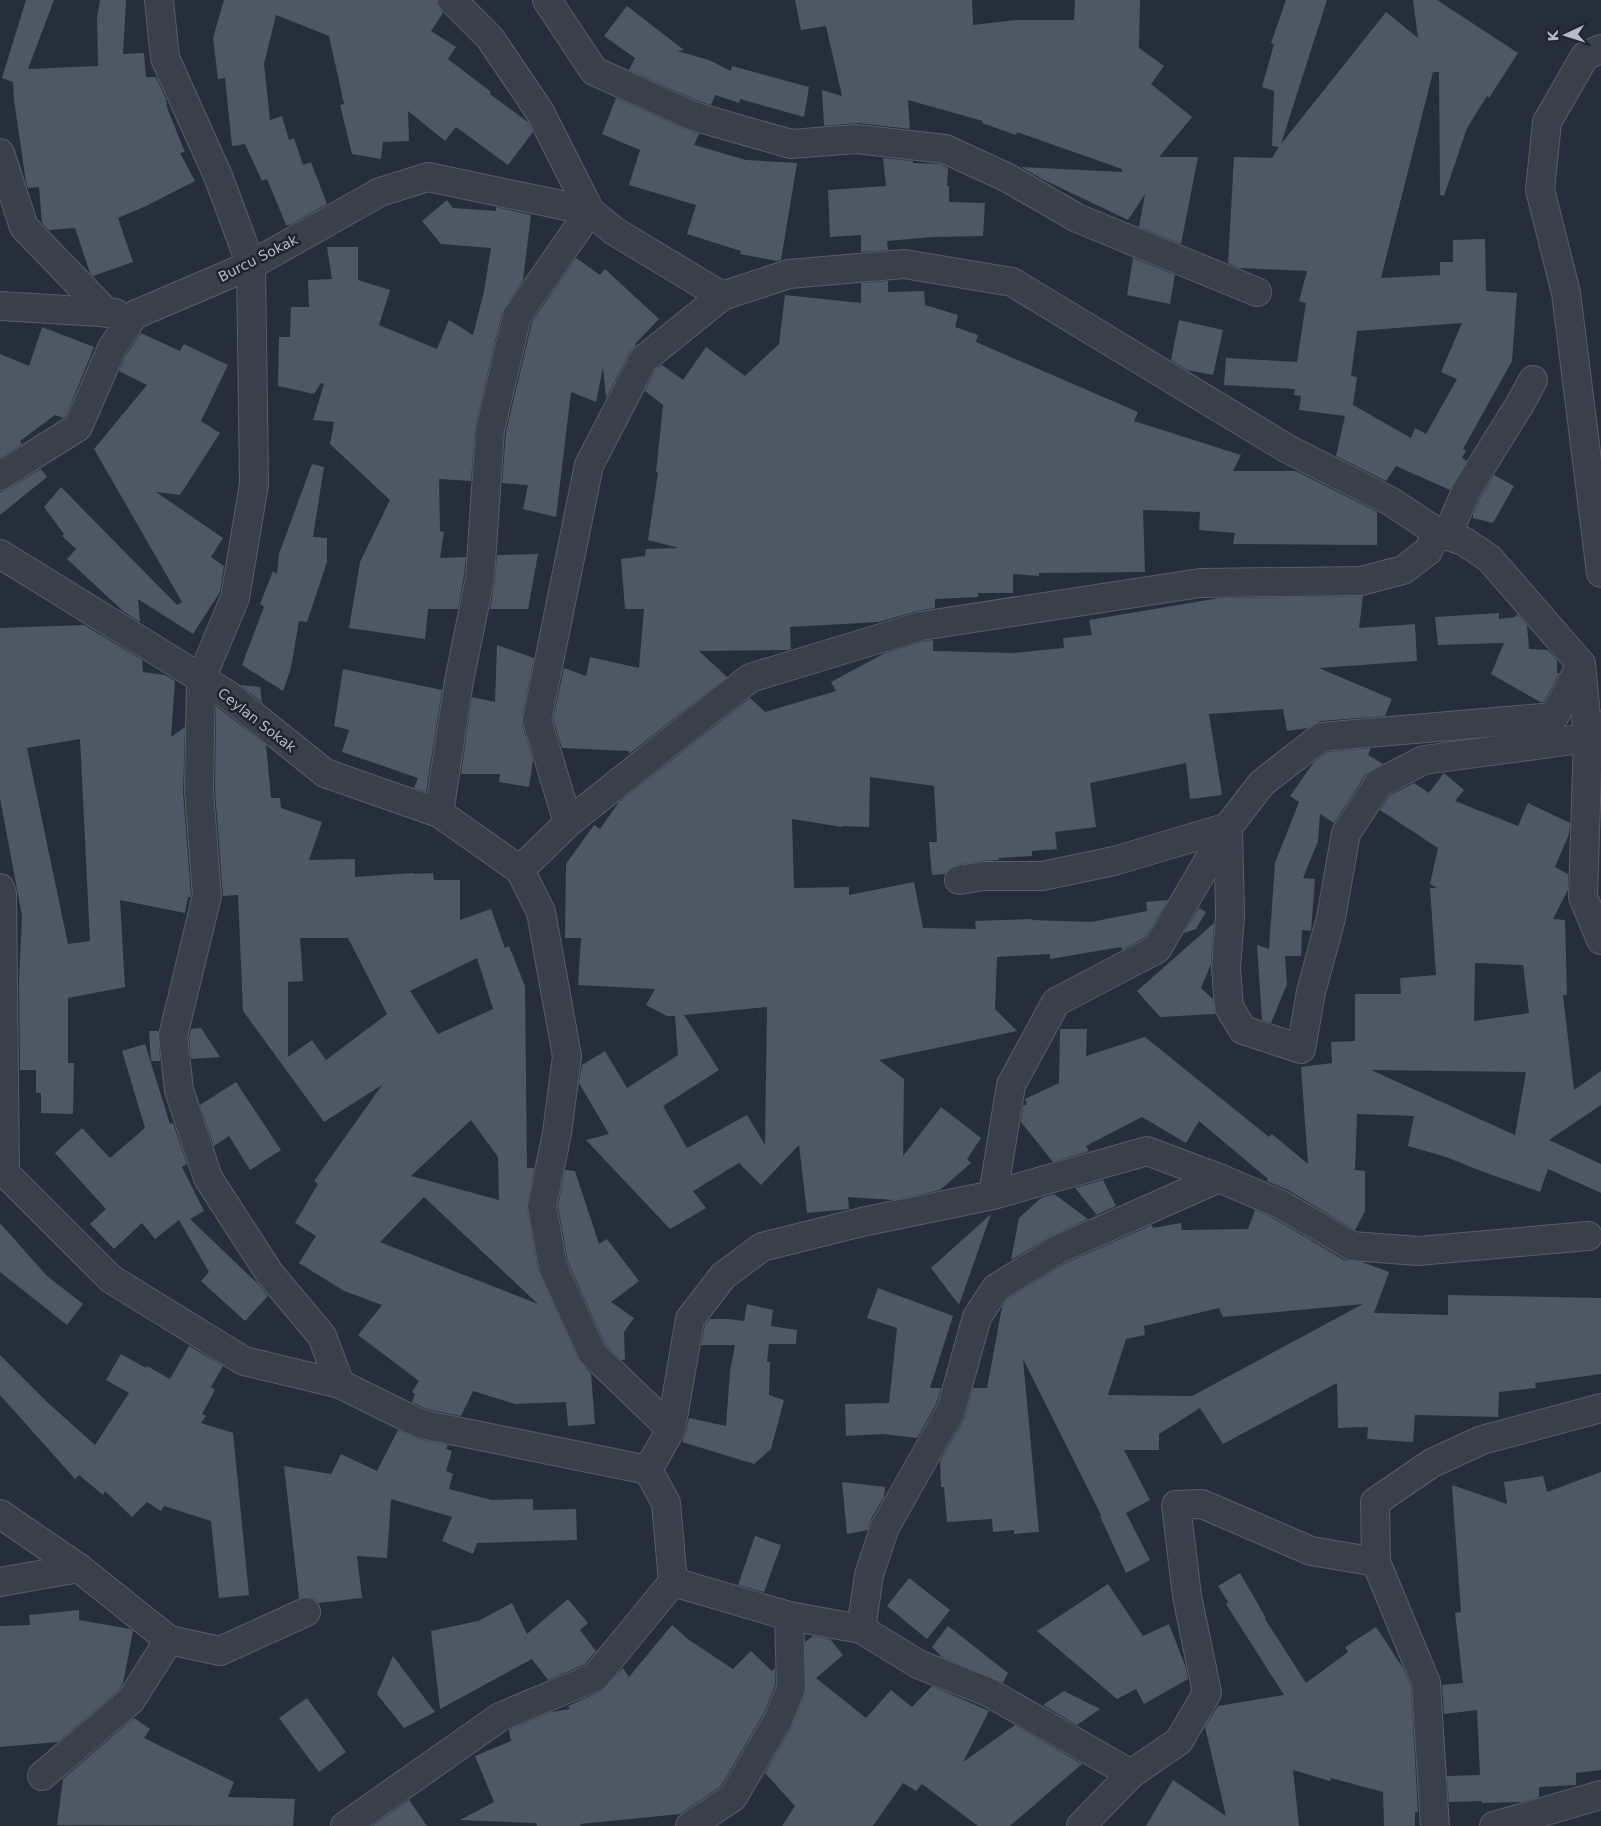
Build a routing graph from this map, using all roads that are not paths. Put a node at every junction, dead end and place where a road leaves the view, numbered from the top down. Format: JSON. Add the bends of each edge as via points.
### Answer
{"nodes":[{"id":1,"x":160,"y":0,"type":"edge"},
{"id":2,"x":452,"y":0,"type":"edge"},
{"id":3,"x":547,"y":0,"type":"edge"},
{"id":4,"x":1601,"y":49,"type":"edge"},
{"id":5,"x":0,"y":153,"type":"edge"},
{"id":6,"x":590,"y":210,"type":"junction"},
{"id":7,"x":251,"y":265,"type":"junction"},
{"id":8,"x":1256,"y":292,"type":"dead end"},
{"id":9,"x":722,"y":296,"type":"junction"},
{"id":10,"x":0,"y":306,"type":"edge"},
{"id":11,"x":107,"y":313,"type":"junction"},
{"id":12,"x":134,"y":315,"type":"junction"},
{"id":13,"x":1533,"y":380,"type":"dead end"},
{"id":14,"x":0,"y":476,"type":"edge"},
{"id":15,"x":1442,"y":534,"type":"junction"},
{"id":16,"x":0,"y":554,"type":"edge"},
{"id":17,"x":1601,"y":574,"type":"edge"},
{"id":18,"x":1581,"y":664,"type":"junction"},
{"id":19,"x":201,"y":679,"type":"junction"},
{"id":20,"x":1594,"y":732,"type":"edge"},
{"id":21,"x":1594,"y":775,"type":"edge"},
{"id":22,"x":439,"y":813,"type":"junction"},
{"id":23,"x":568,"y":823,"type":"junction"},
{"id":24,"x":1228,"y":827,"type":"junction"},
{"id":25,"x":520,"y":870,"type":"junction"},
{"id":26,"x":959,"y":880,"type":"dead end"},
{"id":27,"x":0,"y":888,"type":"edge"},
{"id":28,"x":1601,"y":940,"type":"edge"},
{"id":29,"x":2,"y":1170,"type":"edge"},
{"id":30,"x":1219,"y":1178,"type":"junction"},
{"id":31,"x":993,"y":1195,"type":"junction"},
{"id":32,"x":1588,"y":1236,"type":"dead end"},
{"id":33,"x":340,"y":1384,"type":"junction"},
{"id":34,"x":1601,"y":1408,"type":"edge"},
{"id":35,"x":671,"y":1429,"type":"junction"},
{"id":36,"x":648,"y":1470,"type":"junction"},
{"id":37,"x":0,"y":1514,"type":"edge"},
{"id":38,"x":1376,"y":1562,"type":"junction"},
{"id":39,"x":79,"y":1568,"type":"junction"},
{"id":40,"x":0,"y":1582,"type":"edge"},
{"id":41,"x":673,"y":1582,"type":"junction"},
{"id":42,"x":306,"y":1612,"type":"dead end"},
{"id":43,"x":788,"y":1616,"type":"junction"},
{"id":44,"x":861,"y":1629,"type":"junction"},
{"id":45,"x":169,"y":1640,"type":"junction"},
{"id":46,"x":1131,"y":1774,"type":"junction"},
{"id":47,"x":42,"y":1776,"type":"dead end"},
{"id":48,"x":1601,"y":1795,"type":"edge"},
{"id":49,"x":345,"y":1826,"type":"edge"},
{"id":50,"x":690,"y":1826,"type":"edge"},
{"id":51,"x":1081,"y":1826,"type":"edge"},
{"id":52,"x":1435,"y":1826,"type":"edge"},
{"id":53,"x":1494,"y":1826,"type":"edge"}],
"edges":[{"from":1,"to":7,"type":"street","via":[[165,58],[218,176]]},
{"from":2,"to":6,"type":"street","via":[[490,38],[540,112]]},
{"from":3,"to":8,"type":"street","via":[[594,71],[693,116],[791,144],[856,139],[946,149],[1008,178],[1077,218]]},
{"from":4,"to":17,"type":"street","via":[[1585,56],[1547,122],[1540,190],[1566,293]]},
{"from":5,"to":11,"type":"street","via":[[24,227]]},
{"from":6,"to":7,"type":"street","name":"Burcu Sokak","via":[[428,176],[380,192]]},
{"from":6,"to":9,"type":"street","via":[[614,232]]},
{"from":6,"to":22,"type":"street","via":[[517,316],[490,430],[480,578],[459,681]]},
{"from":7,"to":12,"type":"street","name":"Burcu Sokak"},
{"from":7,"to":19,"type":"street","via":[[254,484],[235,598]]},
{"from":9,"to":15,"type":"street","via":[[789,274],[904,264],[1012,282],[1286,448],[1390,501]]},
{"from":9,"to":23,"type":"street","via":[[644,359],[588,465],[537,720]]},
{"from":10,"to":11,"type":"street"},
{"from":11,"to":12,"type":"street"},
{"from":12,"to":14,"type":"street","via":[[112,348],[78,427]]},
{"from":13,"to":15,"type":"street"},
{"from":15,"to":18,"type":"street","via":[[1489,558]]},
{"from":15,"to":23,"type":"street","via":[[1428,551],[1403,570],[1361,581],[1200,583],[921,626],[750,678]]},
{"from":16,"to":19,"type":"street","name":"Ceylan Sokak"},
{"from":18,"to":20,"type":"street"},
{"from":18,"to":24,"type":"street","via":[[1554,717],[1321,737],[1262,783]]},
{"from":19,"to":22,"type":"street","name":"Ceylan Sokak","via":[[228,695],[325,774]]},
{"from":19,"to":33,"type":"street","via":[[198,792],[207,896],[173,1036],[179,1090],[208,1178],[270,1274],[322,1336]]},
{"from":20,"to":21,"type":"street"},
{"from":20,"to":24,"type":"street","via":[[1424,760],[1379,783],[1346,833],[1331,918],[1311,992],[1301,1049],[1243,1030],[1229,1007],[1226,968],[1230,916]]},
{"from":21,"to":28,"type":"street","via":[[1583,897]]},
{"from":22,"to":25,"type":"street","name":"Ceylan Sokak"},
{"from":23,"to":25,"type":"street"},
{"from":24,"to":26,"type":"street","via":[[1114,861],[1042,876],[984,876]]},
{"from":24,"to":31,"type":"street","via":[[1157,949],[1056,1002],[1011,1085]]},
{"from":25,"to":35,"type":"street","via":[[541,912],[567,1056],[557,1133],[542,1206],[553,1267],[592,1353]]},
{"from":27,"to":29,"type":"street"},
{"from":29,"to":33,"type":"street","via":[[112,1279],[244,1361]]},
{"from":30,"to":31,"type":"street","via":[[1147,1151]]},
{"from":30,"to":32,"type":"street","via":[[1280,1204],[1352,1246],[1418,1251]]},
{"from":30,"to":44,"type":"street","via":[[1059,1249],[996,1288],[977,1317],[951,1410],[885,1527],[869,1575]]},
{"from":31,"to":35,"type":"street","via":[[762,1247],[723,1276],[690,1319]]},
{"from":33,"to":36,"type":"street","via":[[421,1424]]},
{"from":34,"to":38,"type":"street","via":[[1482,1440],[1432,1463],[1375,1502]]},
{"from":35,"to":36,"type":"street"},
{"from":36,"to":41,"type":"street","via":[[666,1503]]},
{"from":37,"to":39,"type":"street"},
{"from":38,"to":46,"type":"street","via":[[1311,1551],[1202,1504],[1176,1505],[1187,1596],[1207,1693],[1179,1741]]},
{"from":38,"to":52,"type":"street","via":[[1426,1684]]},
{"from":39,"to":40,"type":"street"},
{"from":39,"to":45,"type":"street"},
{"from":41,"to":43,"type":"street"},
{"from":41,"to":49,"type":"street","via":[[595,1677],[500,1717]]},
{"from":42,"to":45,"type":"street","via":[[220,1652]]},
{"from":43,"to":44,"type":"street"},
{"from":43,"to":50,"type":"street","via":[[791,1688],[778,1720],[733,1797]]},
{"from":44,"to":46,"type":"street","via":[[918,1664],[988,1692]]},
{"from":45,"to":47,"type":"street","via":[[131,1700]]},
{"from":46,"to":51,"type":"street"},
{"from":48,"to":53,"type":"street"}]}
